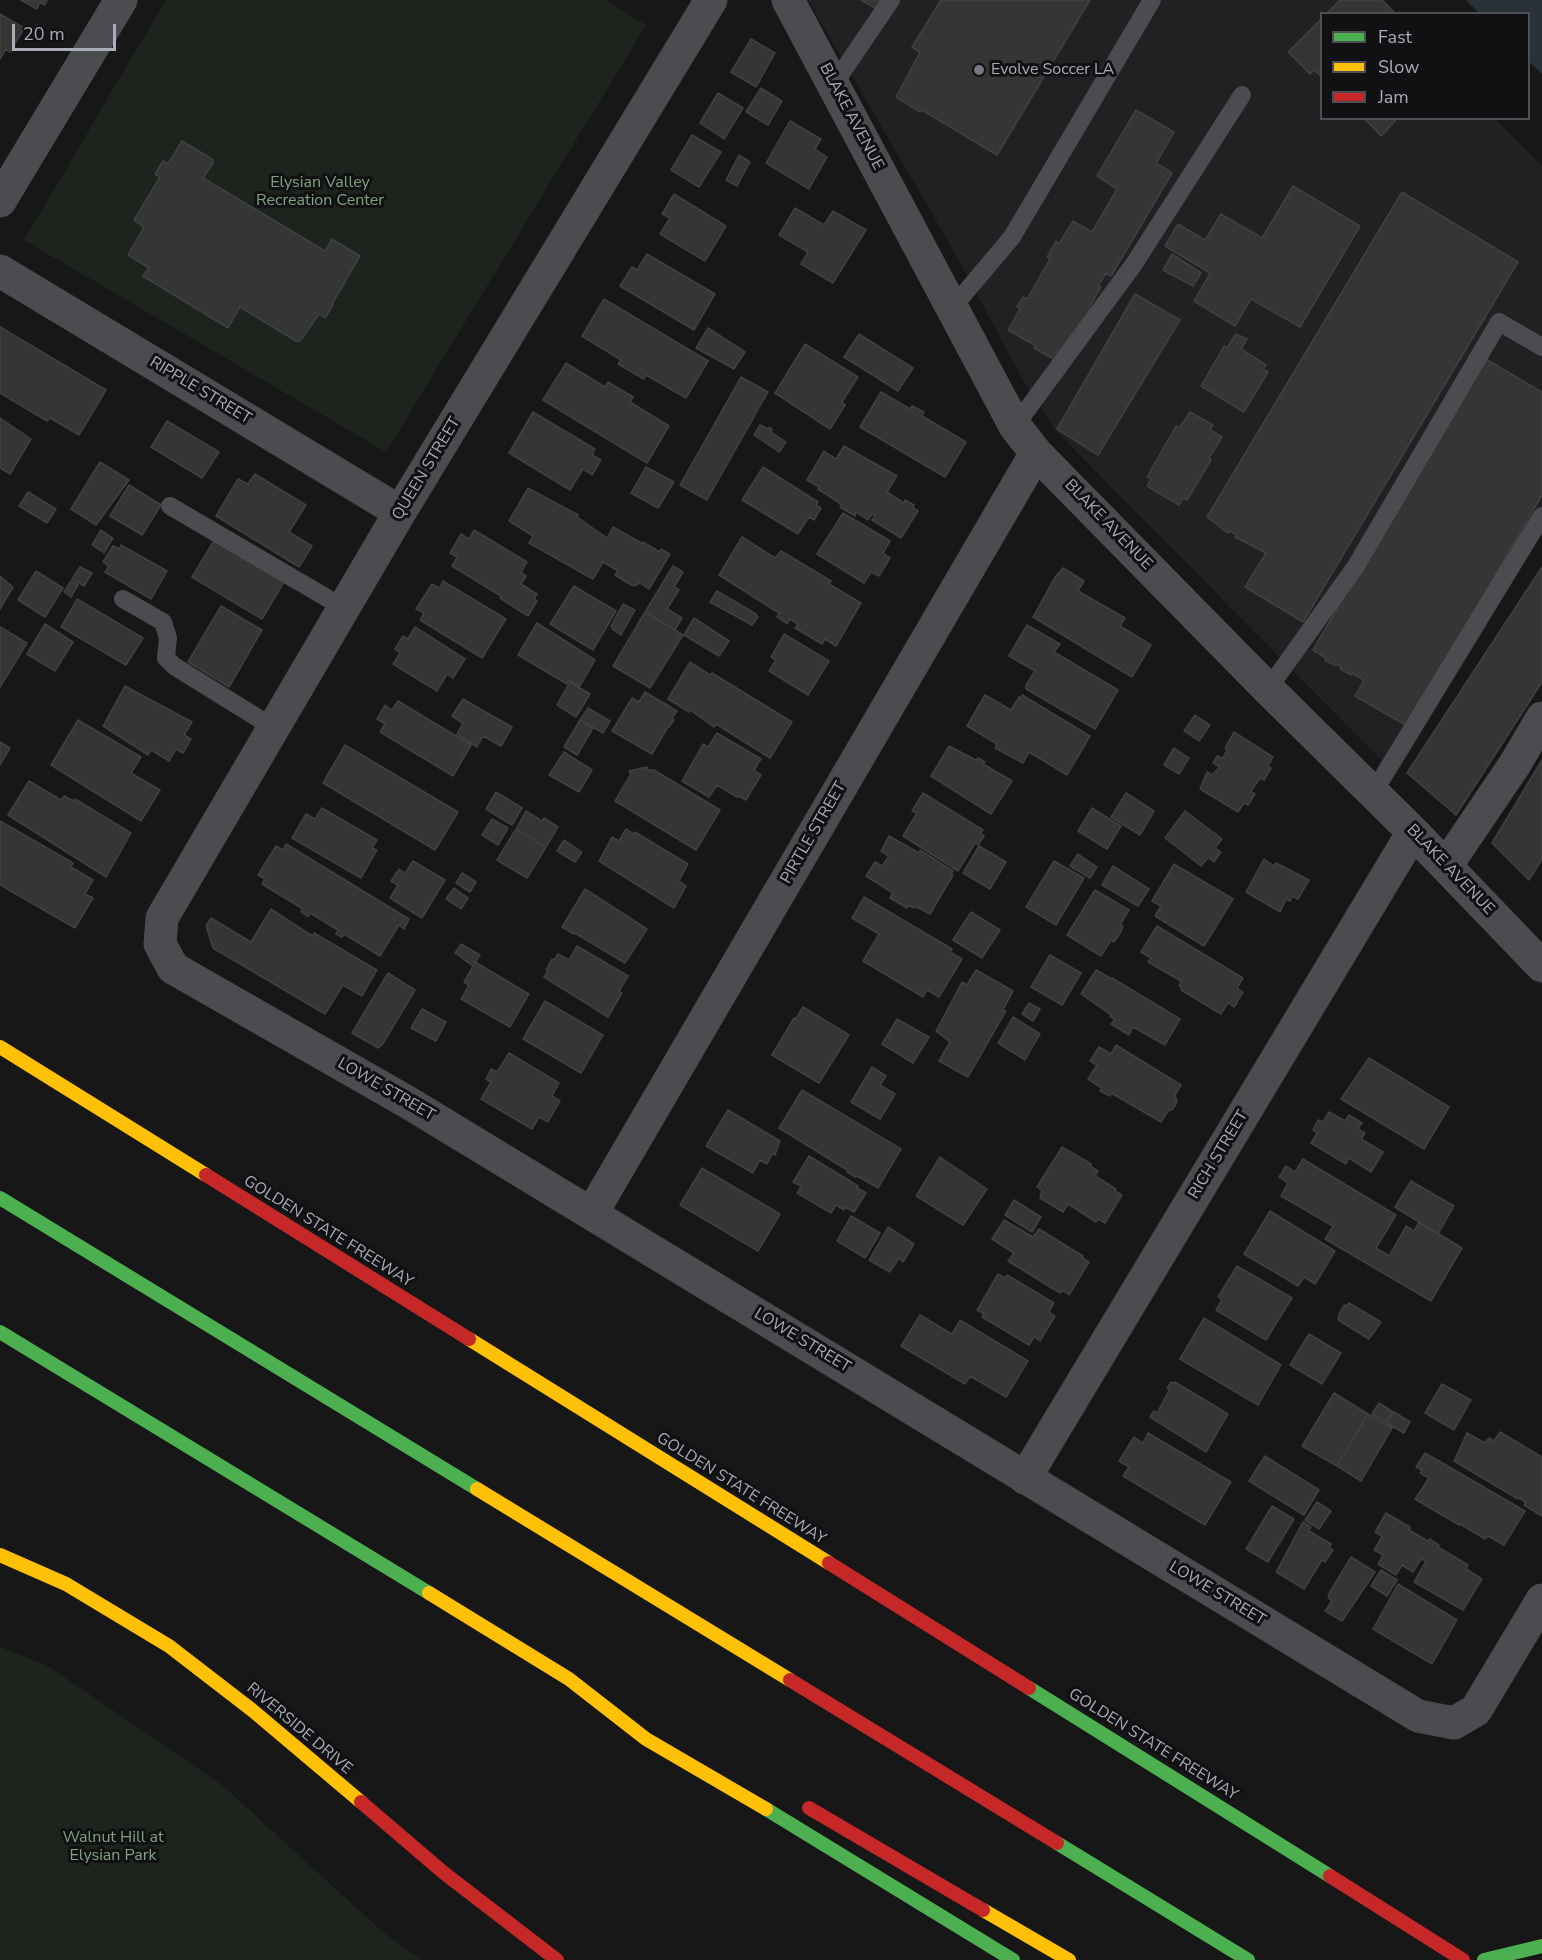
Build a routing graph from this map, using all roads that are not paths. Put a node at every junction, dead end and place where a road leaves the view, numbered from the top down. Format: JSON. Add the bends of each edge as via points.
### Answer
{"nodes":[{"id":1,"x":121,"y":0,"type":"edge"},
{"id":2,"x":711,"y":0,"type":"edge"},
{"id":3,"x":788,"y":0,"type":"edge"},
{"id":4,"x":891,"y":0,"type":"edge"},
{"id":5,"x":1152,"y":0,"type":"edge"},
{"id":6,"x":834,"y":84,"type":"junction"},
{"id":7,"x":1242,"y":95,"type":"dead end"},
{"id":8,"x":0,"y":201,"type":"edge"},
{"id":9,"x":0,"y":271,"type":"edge"},
{"id":10,"x":953,"y":307,"type":"junction"},
{"id":11,"x":1542,"y":347,"type":"edge"},
{"id":12,"x":1015,"y":426,"type":"junction"},
{"id":13,"x":1036,"y":453,"type":"junction"},
{"id":14,"x":170,"y":506,"type":"dead end"},
{"id":15,"x":400,"y":512,"type":"junction"},
{"id":16,"x":1542,"y":516,"type":"edge"},
{"id":17,"x":123,"y":599,"type":"dead end"},
{"id":18,"x":344,"y":608,"type":"junction"},
{"id":19,"x":1268,"y":689,"type":"junction"},
{"id":20,"x":1542,"y":718,"type":"edge"},
{"id":21,"x":274,"y":728,"type":"junction"},
{"id":22,"x":1373,"y":793,"type":"junction"},
{"id":23,"x":1413,"y":832,"type":"junction"},
{"id":24,"x":1446,"y":866,"type":"junction"},
{"id":25,"x":160,"y":944,"type":"joint"},
{"id":26,"x":1542,"y":966,"type":"edge"},
{"id":27,"x":0,"y":1047,"type":"edge"},
{"id":28,"x":0,"y":1198,"type":"edge"},
{"id":29,"x":592,"y":1213,"type":"junction"},
{"id":30,"x":0,"y":1332,"type":"edge"},
{"id":31,"x":1025,"y":1478,"type":"junction"},
{"id":32,"x":0,"y":1555,"type":"edge"},
{"id":33,"x":1542,"y":1600,"type":"edge"},
{"id":34,"x":569,"y":1680,"type":"junction"},
{"id":35,"x":619,"y":1702,"type":"dead end"},
{"id":36,"x":792,"y":1798,"type":"dead end"},
{"id":37,"x":1542,"y":1946,"type":"edge"},
{"id":38,"x":557,"y":1960,"type":"edge"},
{"id":39,"x":1013,"y":1960,"type":"edge"},
{"id":40,"x":1069,"y":1960,"type":"edge"},
{"id":41,"x":1248,"y":1960,"type":"edge"},
{"id":42,"x":1463,"y":1960,"type":"edge"},
{"id":43,"x":1484,"y":1960,"type":"edge"}],
"edges":[{"from":1,"to":8,"type":"street"},
{"from":2,"to":15,"type":"street","name":"QUEEN STREET"},
{"from":3,"to":6,"type":"street","name":"BLAKE AVENUE"},
{"from":4,"to":6,"type":"lane"},
{"from":5,"to":10,"type":"lane","via":[[1012,237]]},
{"from":6,"to":10,"type":"street","name":"BLAKE AVENUE"},
{"from":7,"to":12,"type":"lane","via":[[1134,264]]},
{"from":9,"to":15,"type":"street","name":"RIPPLE STREET"},
{"from":10,"to":12,"type":"street","name":"BLAKE AVENUE"},
{"from":11,"to":19,"type":"lane","via":[[1499,322],[1356,566]]},
{"from":12,"to":13,"type":"street","name":"BLAKE AVENUE"},
{"from":13,"to":19,"type":"street","name":"BLAKE AVENUE"},
{"from":13,"to":29,"type":"street","name":"PIRTLE STREET"},
{"from":14,"to":18,"type":"lane"},
{"from":15,"to":18,"type":"street","name":"QUEEN STREET"},
{"from":16,"to":22,"type":"lane"},
{"from":17,"to":21,"type":"lane","via":[[163,622],[168,638],[166,658],[174,666]]},
{"from":18,"to":21,"type":"street","name":"QUEEN STREET"},
{"from":19,"to":22,"type":"street","name":"BLAKE AVENUE"},
{"from":20,"to":24,"type":"street"},
{"from":21,"to":25,"type":"street","name":"QUEEN STREET","via":[[162,918]]},
{"from":22,"to":23,"type":"street","name":"BLAKE AVENUE"},
{"from":23,"to":24,"type":"street","name":"BLAKE AVENUE"},
{"from":23,"to":31,"type":"street","name":"RICH STREET"},
{"from":24,"to":26,"type":"street","name":"BLAKE AVENUE"},
{"from":25,"to":29,"type":"street","name":"LOWE STREET","via":[[173,968]]},
{"from":27,"to":42,"type":"main road","name":"GOLDEN STATE FREEWAY"},
{"from":28,"to":41,"type":"main road"},
{"from":29,"to":31,"type":"street","name":"LOWE STREET"},
{"from":30,"to":34,"type":"main road"},
{"from":31,"to":33,"type":"street","name":"LOWE STREET","via":[[1418,1716],[1454,1723],[1476,1710]]},
{"from":32,"to":38,"type":"main road","name":"RIVERSIDE DRIVE","via":[[66,1584],[170,1646],[252,1710],[444,1873]]},
{"from":34,"to":35,"type":"main road"},
{"from":34,"to":39,"type":"main road","via":[[646,1739]]},
{"from":36,"to":40,"type":"main road"},
{"from":37,"to":43,"type":"main road"}]}
